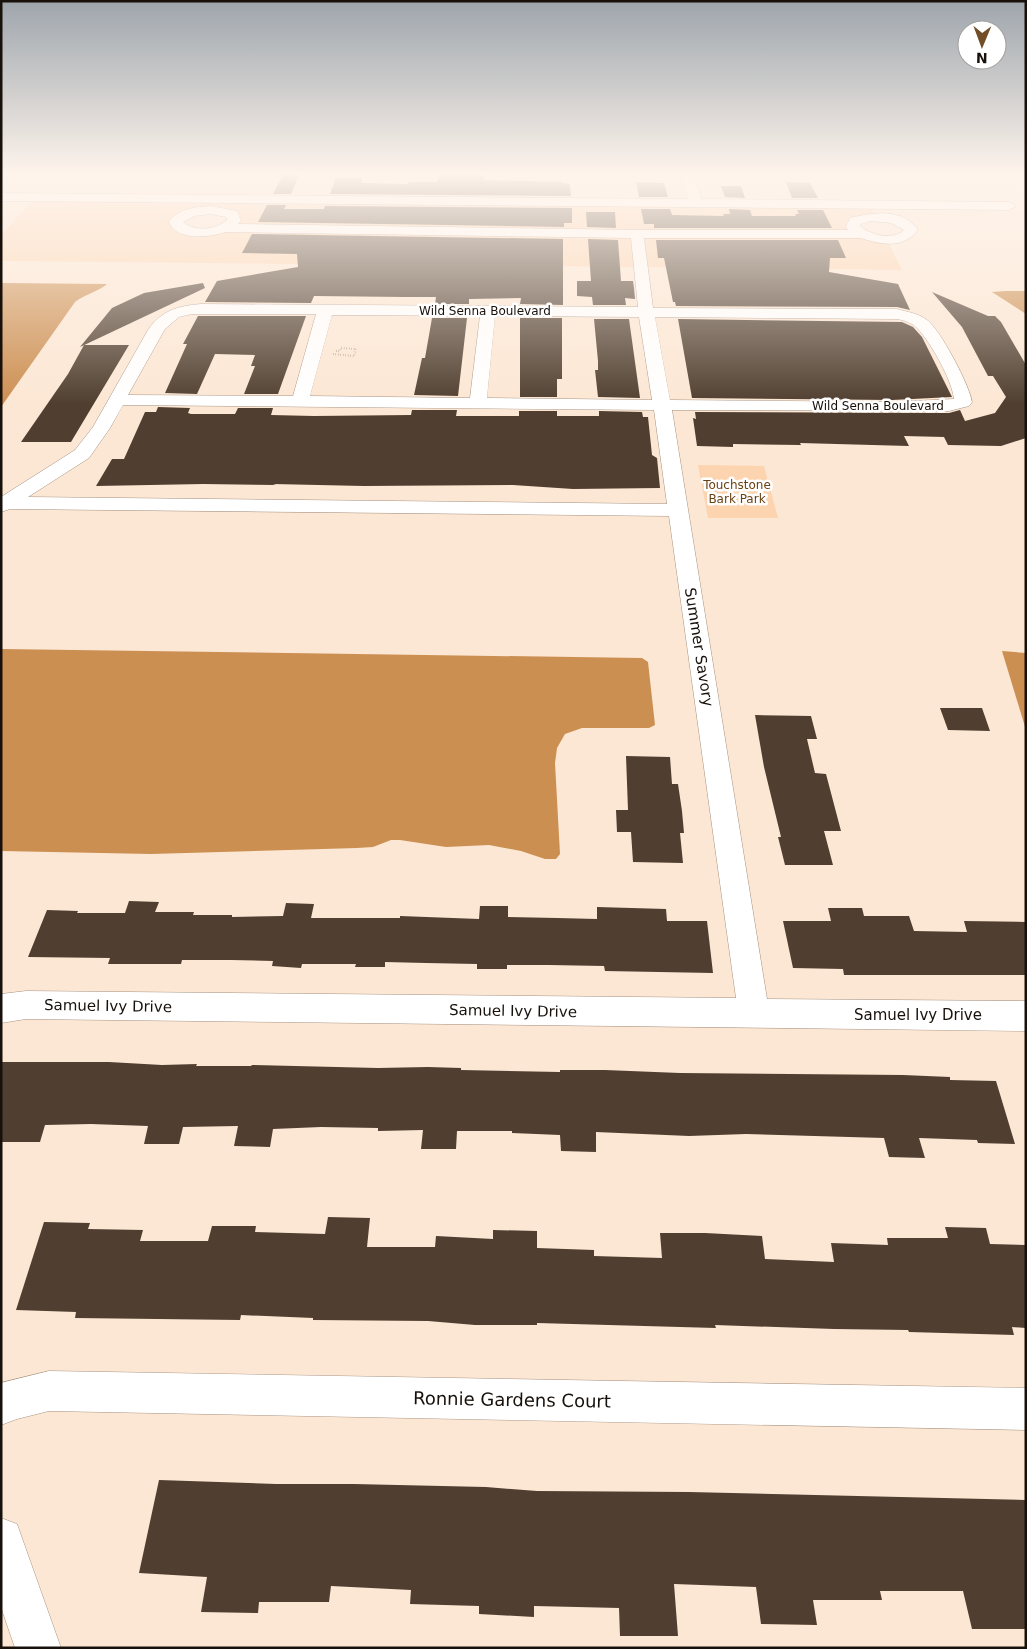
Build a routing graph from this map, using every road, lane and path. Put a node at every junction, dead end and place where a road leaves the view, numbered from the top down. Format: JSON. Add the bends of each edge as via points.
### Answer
{"nodes":[{"id":1,"x":639,"y":250,"type":"edge"},
{"id":2,"x":325,"y":310,"type":"junction"},
{"id":3,"x":488,"y":311,"type":"junction"},
{"id":4,"x":646,"y":312,"type":"junction"},
{"id":5,"x":333,"y":353,"type":"joint"},
{"id":6,"x":117,"y":400,"type":"junction"},
{"id":7,"x":300,"y":402,"type":"junction"},
{"id":8,"x":478,"y":403,"type":"junction"},
{"id":9,"x":662,"y":405,"type":"junction"},
{"id":10,"x":4,"y":504,"type":"edge"},
{"id":11,"x":678,"y":510,"type":"junction"},
{"id":12,"x":1,"y":1009,"type":"edge"},
{"id":13,"x":754,"y":1014,"type":"junction"},
{"id":14,"x":1024,"y":1022,"type":"edge"},
{"id":15,"x":1,"y":1405,"type":"edge"},
{"id":16,"x":1026,"y":1409,"type":"edge"},
{"id":17,"x":1,"y":1540,"type":"edge"},
{"id":18,"x":38,"y":1648,"type":"edge"}],
"edges":[{"from":1,"to":4,"type":"street","name":"Summer Savory"},
{"from":2,"to":3,"type":"street","name":"Wild Senna Boulevard"},
{"from":2,"to":6,"type":"street","name":"Wild Senna Boulevard","via":[[201,309],[173,313],[154,333]]},
{"from":2,"to":7,"type":"street"},
{"from":3,"to":4,"type":"street","name":"Wild Senna Boulevard"},
{"from":3,"to":8,"type":"street"},
{"from":4,"to":9,"type":"street","name":"Summer Savory"},
{"from":4,"to":9,"type":"street","name":"Wild Senna Boulevard","via":[[897,314],[910,317],[923,324],[944,356],[962,392],[963,402],[949,406],[892,407]]},
{"from":5,"to":5,"type":"path","via":[[354,356],[356,349],[341,348]]},
{"from":6,"to":7,"type":"street","name":"Wild Senna Boulevard"},
{"from":6,"to":10,"type":"street","name":"Wild Senna Boulevard","via":[[82,454]]},
{"from":7,"to":8,"type":"street","name":"Wild Senna Boulevard"},
{"from":8,"to":9,"type":"street","name":"Wild Senna Boulevard"},
{"from":9,"to":11,"type":"street","name":"Summer Savory"},
{"from":10,"to":11,"type":"street"},
{"from":11,"to":13,"type":"street","name":"Summer Savory"},
{"from":12,"to":13,"type":"street","name":"Samuel Ivy Drive","via":[[26,1005]]},
{"from":13,"to":14,"type":"street","name":"Samuel Ivy Drive"},
{"from":15,"to":16,"type":"street","name":"Ronnie Gardens Court","via":[[49,1391]]},
{"from":17,"to":18,"type":"street"}]}
